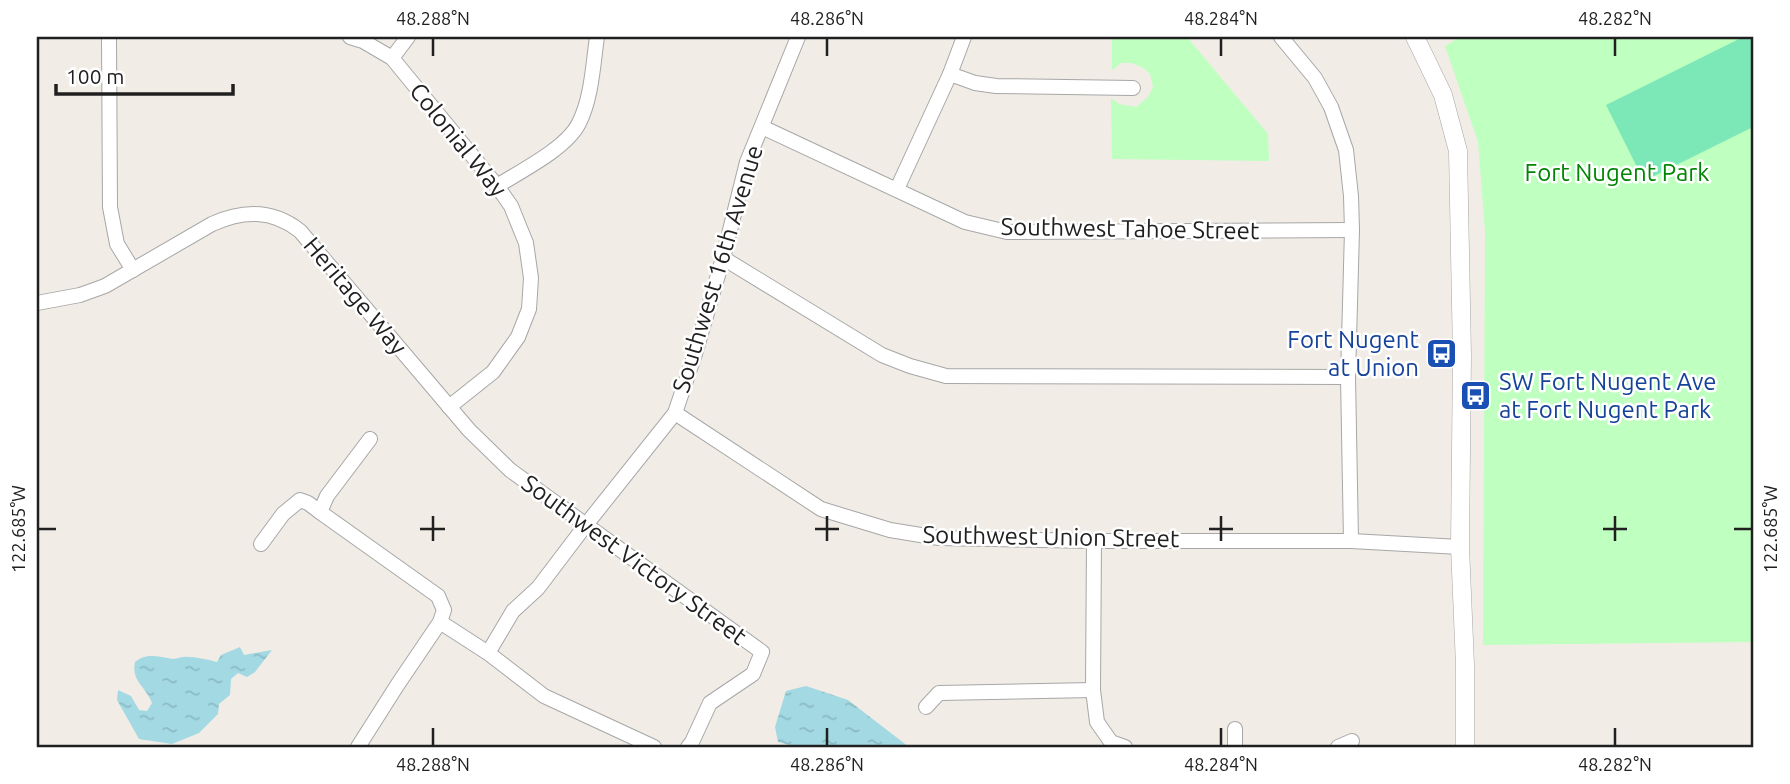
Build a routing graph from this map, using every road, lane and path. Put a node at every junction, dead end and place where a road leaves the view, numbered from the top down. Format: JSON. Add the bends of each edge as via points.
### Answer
{"nodes":[{"id":1,"x":109,"y":37,"type":"edge"},
{"id":2,"x":350,"y":37,"type":"edge"},
{"id":3,"x":408,"y":37,"type":"edge"},
{"id":4,"x":597,"y":37,"type":"edge"},
{"id":5,"x":798,"y":37,"type":"edge"},
{"id":6,"x":964,"y":37,"type":"edge"},
{"id":7,"x":1281,"y":37,"type":"edge"},
{"id":8,"x":1415,"y":37,"type":"edge"},
{"id":9,"x":392,"y":58,"type":"junction"},
{"id":10,"x":950,"y":74,"type":"junction"},
{"id":11,"x":1133,"y":88,"type":"dead end"},
{"id":12,"x":762,"y":127,"type":"junction"},
{"id":13,"x":497,"y":186,"type":"junction"},
{"id":14,"x":897,"y":189,"type":"junction"},
{"id":15,"x":1352,"y":230,"type":"junction"},
{"id":16,"x":723,"y":258,"type":"junction"},
{"id":17,"x":133,"y":271,"type":"junction"},
{"id":18,"x":37,"y":303,"type":"edge"},
{"id":19,"x":1348,"y":376,"type":"junction"},
{"id":20,"x":449,"y":407,"type":"junction"},
{"id":21,"x":675,"y":413,"type":"junction"},
{"id":22,"x":370,"y":439,"type":"dead end"},
{"id":23,"x":320,"y":512,"type":"junction"},
{"id":24,"x":585,"y":526,"type":"junction"},
{"id":25,"x":1094,"y":541,"type":"junction"},
{"id":26,"x":1351,"y":541,"type":"junction"},
{"id":27,"x":261,"y":544,"type":"dead end"},
{"id":28,"x":1460,"y":547,"type":"junction"},
{"id":29,"x":440,"y":622,"type":"junction"},
{"id":30,"x":488,"y":653,"type":"junction"},
{"id":31,"x":1093,"y":690,"type":"junction"},
{"id":32,"x":926,"y":707,"type":"dead end"},
{"id":33,"x":1235,"y":729,"type":"dead end"},
{"id":34,"x":358,"y":747,"type":"edge"},
{"id":35,"x":654,"y":747,"type":"edge"},
{"id":36,"x":688,"y":747,"type":"edge"},
{"id":37,"x":1125,"y":747,"type":"edge"},
{"id":38,"x":1235,"y":747,"type":"edge"},
{"id":39,"x":1465,"y":747,"type":"edge"}],
"edges":[{"from":1,"to":17,"type":"street","via":[[110,207],[117,244]]},
{"from":2,"to":9,"type":"street","name":"Colonial Way"},
{"from":3,"to":9,"type":"street"},
{"from":4,"to":13,"type":"street","via":[[579,124],[560,146]]},
{"from":5,"to":12,"type":"street","name":"Southwest 16th Avenue"},
{"from":6,"to":10,"type":"street"},
{"from":7,"to":15,"type":"street","via":[[1315,78],[1331,107],[1346,150]]},
{"from":8,"to":28,"type":"street","via":[[1443,95],[1458,151]]},
{"from":9,"to":13,"type":"street","name":"Colonial Way"},
{"from":10,"to":11,"type":"street","via":[[996,86]]},
{"from":10,"to":14,"type":"street"},
{"from":12,"to":14,"type":"street","name":"Southwest Tahoe Street"},
{"from":12,"to":16,"type":"street","name":"Southwest 16th Avenue","via":[[747,162]]},
{"from":13,"to":20,"type":"street","name":"Colonial Way","via":[[526,243],[529,309],[518,337],[493,372]]},
{"from":14,"to":15,"type":"street","name":"Southwest Tahoe Street","via":[[965,222],[1007,232]]},
{"from":15,"to":19,"type":"street"},
{"from":16,"to":19,"type":"street","via":[[882,355],[946,376]]},
{"from":16,"to":21,"type":"street","name":"Southwest 16th Avenue"},
{"from":17,"to":18,"type":"street","name":"Heritage Way","via":[[80,295]]},
{"from":17,"to":20,"type":"street","name":"Heritage Way","via":[[228,217],[270,215],[291,224]]},
{"from":19,"to":26,"type":"street"},
{"from":20,"to":24,"type":"street","name":"Southwest Victory Street","via":[[510,470]]},
{"from":21,"to":24,"type":"street","name":"Southwest 16th Avenue"},
{"from":21,"to":25,"type":"street","name":"Southwest Union Street","via":[[821,509],[890,530],[939,538]]},
{"from":22,"to":23,"type":"street"},
{"from":23,"to":27,"type":"street","via":[[300,500]]},
{"from":23,"to":29,"type":"street","via":[[438,596],[444,610]]},
{"from":24,"to":30,"type":"street","name":"Southwest 16th Avenue","via":[[538,588],[513,611]]},
{"from":24,"to":36,"type":"street","name":"Southwest Victory Street","via":[[762,652],[753,674],[710,703]]},
{"from":25,"to":26,"type":"street","name":"Southwest Union Street"},
{"from":25,"to":31,"type":"street"},
{"from":26,"to":28,"type":"street","name":"Southwest Union Street"},
{"from":28,"to":39,"type":"street"},
{"from":29,"to":30,"type":"street"},
{"from":29,"to":34,"type":"street"},
{"from":30,"to":35,"type":"street","via":[[544,696]]},
{"from":31,"to":32,"type":"street","via":[[939,693]]},
{"from":31,"to":37,"type":"street","via":[[1097,722],[1111,742]]},
{"from":33,"to":38,"type":"street"}]}
